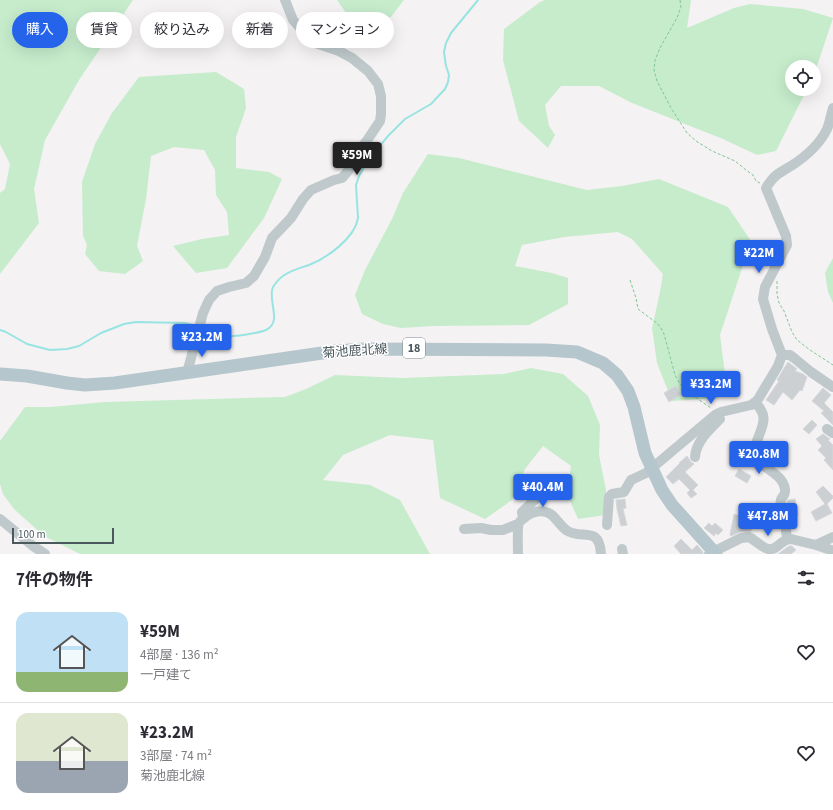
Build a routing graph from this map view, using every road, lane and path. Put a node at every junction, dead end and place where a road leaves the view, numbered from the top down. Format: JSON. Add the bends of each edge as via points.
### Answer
{"nodes":[{"id":1,"x":285,"y":0,"type":"edge"},
{"id":2,"x":680,"y":0,"type":"edge"},
{"id":3,"x":833,"y":108,"type":"edge"},
{"id":4,"x":766,"y":188,"type":"junction"},
{"id":5,"x":771,"y":274,"type":"junction"},
{"id":6,"x":630,"y":280,"type":"dead end"},
{"id":7,"x":782,"y":355,"type":"junction"},
{"id":8,"x":833,"y":365,"type":"edge"},
{"id":9,"x":187,"y":373,"type":"junction"},
{"id":10,"x":0,"y":374,"type":"edge"},
{"id":11,"x":833,"y":387,"type":"edge"},
{"id":12,"x":755,"y":402,"type":"junction"},
{"id":13,"x":718,"y":414,"type":"junction"},
{"id":14,"x":695,"y":457,"type":"dead end"},
{"id":15,"x":651,"y":468,"type":"junction"},
{"id":16,"x":544,"y":491,"type":"dead end"},
{"id":17,"x":0,"y":519,"type":"edge"},
{"id":18,"x":521,"y":521,"type":"junction"},
{"id":19,"x":607,"y":525,"type":"dead end"},
{"id":20,"x":464,"y":529,"type":"dead end"},
{"id":21,"x":833,"y":537,"type":"edge"},
{"id":22,"x":788,"y":539,"type":"junction"},
{"id":23,"x":816,"y":546,"type":"junction"},
{"id":24,"x":833,"y":552,"type":"edge"},
{"id":25,"x":712,"y":553,"type":"edge"},
{"id":26,"x":45,"y":554,"type":"edge"},
{"id":27,"x":518,"y":554,"type":"edge"},
{"id":28,"x":601,"y":554,"type":"edge"}],
"edges":[{"from":1,"to":9,"type":"street","via":[[293,20],[309,38],[352,58],[368,71],[378,84],[381,96],[380,121],[355,154],[342,178],[311,190],[303,199],[291,218],[272,238],[254,276],[246,284],[217,291],[209,300]]},
{"from":2,"to":4,"type":"path","via":[[681,7],[677,18],[655,60],[657,80],[670,108],[687,133],[712,151],[735,161]]},
{"from":3,"to":4,"type":"street","via":[[822,139],[805,156],[777,174]]},
{"from":4,"to":5,"type":"street","via":[[786,236],[787,245]]},
{"from":5,"to":7,"type":"street","via":[[763,299]]},
{"from":5,"to":8,"type":"path","via":[[776,276],[778,281],[779,303],[797,340]]},
{"from":6,"to":13,"type":"path","via":[[638,309],[658,324],[664,334],[675,375],[680,384]]},
{"from":7,"to":11,"type":"street","via":[[790,355]]},
{"from":7,"to":12,"type":"street","via":[[778,366]]},
{"from":9,"to":10,"type":"main road","name":"菊池鹿北線","number":"18","via":[[114,383],[85,384]]},
{"from":9,"to":15,"type":"main road","name":"菊池鹿北線","number":"18","via":[[364,349],[577,352],[603,363],[617,375],[628,391],[644,453]]},
{"from":12,"to":13,"type":"street","via":[[751,406]]},
{"from":12,"to":22,"type":"street","via":[[763,412],[764,420],[755,451],[757,459],[783,483],[786,491],[781,500]]},
{"from":13,"to":14,"type":"street","via":[[720,419],[699,443]]},
{"from":13,"to":15,"type":"street"},
{"from":15,"to":19,"type":"street","via":[[631,480],[624,492],[609,497]]},
{"from":15,"to":25,"type":"main road","name":"菊池鹿北線","number":"18","via":[[672,505]]},
{"from":16,"to":18,"type":"street","via":[[522,512]]},
{"from":17,"to":26,"type":"street"},
{"from":18,"to":20,"type":"street","via":[[503,530]]},
{"from":18,"to":27,"type":"street"},
{"from":18,"to":28,"type":"street","via":[[534,512],[547,512],[565,530],[588,534],[598,540]]},
{"from":21,"to":23,"type":"street"},
{"from":22,"to":23,"type":"street"},
{"from":22,"to":25,"type":"street","via":[[770,550],[754,539],[741,538]]},
{"from":23,"to":24,"type":"street"}]}
